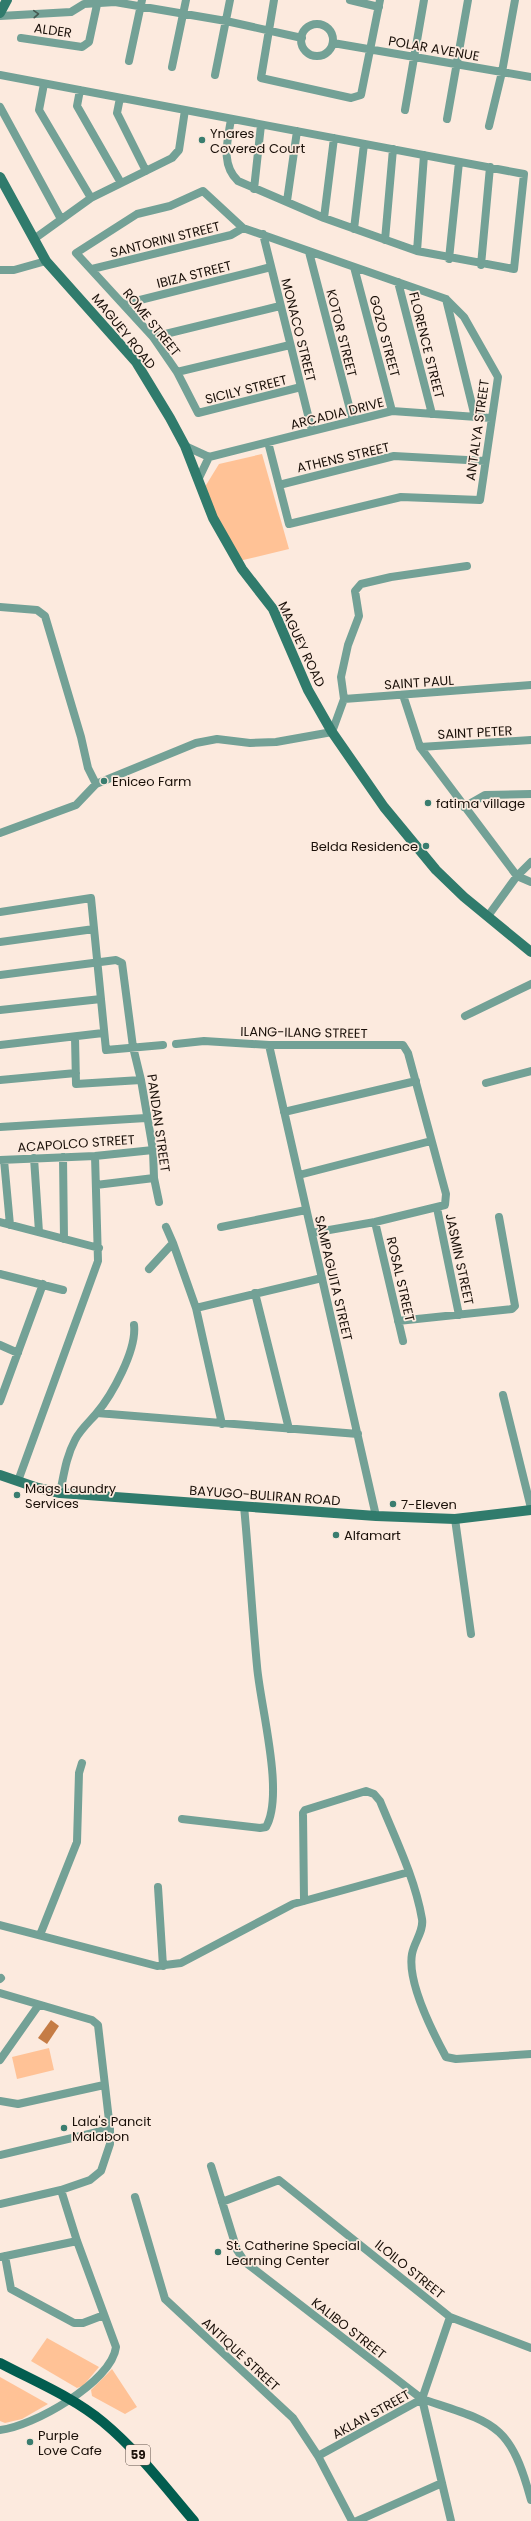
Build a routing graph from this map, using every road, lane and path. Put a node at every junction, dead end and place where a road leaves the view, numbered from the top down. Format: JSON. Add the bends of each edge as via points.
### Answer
{"nodes":[{"id":1,"x":7,"y":0,"type":"edge"},
{"id":2,"x":186,"y":0,"type":"edge"},
{"id":3,"x":230,"y":0,"type":"edge"},
{"id":4,"x":274,"y":0,"type":"edge"},
{"id":5,"x":350,"y":0,"type":"edge"},
{"id":6,"x":424,"y":0,"type":"edge"},
{"id":7,"x":468,"y":0,"type":"edge"},
{"id":8,"x":515,"y":0,"type":"edge"},
{"id":9,"x":98,"y":1,"type":"edge"},
{"id":10,"x":80,"y":2,"type":"edge"},
{"id":11,"x":142,"y":3,"type":"edge"},
{"id":12,"x":380,"y":3,"type":"edge"},
{"id":13,"x":0,"y":13,"type":"edge"},
{"id":14,"x":183,"y":14,"type":"junction"},
{"id":15,"x":0,"y":16,"type":"edge"},
{"id":16,"x":226,"y":20,"type":"junction"},
{"id":17,"x":269,"y":31,"type":"junction"},
{"id":18,"x":21,"y":38,"type":"dead end"},
{"id":19,"x":302,"y":38,"type":"junction"},
{"id":20,"x":333,"y":43,"type":"junction"},
{"id":21,"x":371,"y":50,"type":"junction"},
{"id":22,"x":415,"y":57,"type":"junction"},
{"id":23,"x":129,"y":61,"type":"dead end"},
{"id":24,"x":457,"y":65,"type":"junction"},
{"id":25,"x":172,"y":67,"type":"dead end"},
{"id":26,"x":502,"y":72,"type":"junction"},
{"id":27,"x":0,"y":75,"type":"edge"},
{"id":28,"x":216,"y":75,"type":"dead end"},
{"id":29,"x":531,"y":77,"type":"edge"},
{"id":30,"x":44,"y":84,"type":"junction"},
{"id":31,"x":80,"y":90,"type":"junction"},
{"id":32,"x":120,"y":98,"type":"junction"},
{"id":33,"x":0,"y":107,"type":"edge"},
{"id":34,"x":185,"y":110,"type":"junction"},
{"id":35,"x":405,"y":110,"type":"dead end"},
{"id":36,"x":232,"y":119,"type":"junction"},
{"id":37,"x":447,"y":119,"type":"dead end"},
{"id":38,"x":261,"y":125,"type":"junction"},
{"id":39,"x":489,"y":126,"type":"dead end"},
{"id":40,"x":297,"y":131,"type":"junction"},
{"id":41,"x":334,"y":138,"type":"junction"},
{"id":42,"x":364,"y":144,"type":"junction"},
{"id":43,"x":393,"y":149,"type":"junction"},
{"id":44,"x":424,"y":155,"type":"junction"},
{"id":45,"x":459,"y":162,"type":"junction"},
{"id":46,"x":490,"y":167,"type":"junction"},
{"id":47,"x":146,"y":171,"type":"junction"},
{"id":48,"x":0,"y":177,"type":"edge"},
{"id":49,"x":121,"y":183,"type":"junction"},
{"id":50,"x":254,"y":189,"type":"junction"},
{"id":51,"x":91,"y":198,"type":"junction"},
{"id":52,"x":287,"y":201,"type":"junction"},
{"id":53,"x":324,"y":218,"type":"junction"},
{"id":54,"x":61,"y":219,"type":"junction"},
{"id":55,"x":244,"y":228,"type":"junction"},
{"id":56,"x":354,"y":228,"type":"junction"},
{"id":57,"x":263,"y":234,"type":"junction"},
{"id":58,"x":34,"y":238,"type":"junction"},
{"id":59,"x":385,"y":240,"type":"junction"},
{"id":60,"x":417,"y":251,"type":"junction"},
{"id":61,"x":309,"y":252,"type":"junction"},
{"id":62,"x":76,"y":253,"type":"joint"},
{"id":63,"x":449,"y":259,"type":"junction"},
{"id":64,"x":46,"y":261,"type":"junction"},
{"id":65,"x":481,"y":265,"type":"junction"},
{"id":66,"x":271,"y":267,"type":"junction"},
{"id":67,"x":354,"y":267,"type":"junction"},
{"id":68,"x":92,"y":269,"type":"junction"},
{"id":69,"x":0,"y":270,"type":"edge"},
{"id":70,"x":398,"y":282,"type":"junction"},
{"id":71,"x":446,"y":299,"type":"junction"},
{"id":72,"x":124,"y":304,"type":"junction"},
{"id":73,"x":280,"y":306,"type":"junction"},
{"id":74,"x":153,"y":337,"type":"junction"},
{"id":75,"x":290,"y":345,"type":"junction"},
{"id":76,"x":177,"y":372,"type":"junction"},
{"id":77,"x":300,"y":387,"type":"junction"},
{"id":78,"x":392,"y":411,"type":"junction"},
{"id":79,"x":198,"y":413,"type":"joint"},
{"id":80,"x":432,"y":414,"type":"junction"},
{"id":81,"x":475,"y":417,"type":"junction"},
{"id":82,"x":491,"y":418,"type":"junction"},
{"id":83,"x":353,"y":421,"type":"junction"},
{"id":84,"x":312,"y":431,"type":"junction"},
{"id":85,"x":268,"y":442,"type":"junction"},
{"id":86,"x":185,"y":446,"type":"junction"},
{"id":87,"x":212,"y":456,"type":"junction"},
{"id":88,"x":485,"y":461,"type":"junction"},
{"id":89,"x":198,"y":480,"type":"junction"},
{"id":90,"x":279,"y":485,"type":"junction"},
{"id":91,"x":467,"y":566,"type":"dead end"},
{"id":92,"x":0,"y":607,"type":"edge"},
{"id":93,"x":531,"y":685,"type":"edge"},
{"id":94,"x":403,"y":695,"type":"junction"},
{"id":95,"x":344,"y":699,"type":"junction"},
{"id":96,"x":332,"y":732,"type":"junction"},
{"id":97,"x":531,"y":740,"type":"edge"},
{"id":98,"x":420,"y":747,"type":"junction"},
{"id":99,"x":96,"y":784,"type":"junction"},
{"id":100,"x":531,"y":794,"type":"edge"},
{"id":101,"x":464,"y":807,"type":"junction"},
{"id":102,"x":0,"y":833,"type":"edge"},
{"id":103,"x":531,"y":862,"type":"edge"},
{"id":104,"x":517,"y":876,"type":"junction"},
{"id":105,"x":531,"y":882,"type":"edge"},
{"id":106,"x":0,"y":912,"type":"edge"},
{"id":107,"x":488,"y":916,"type":"junction"},
{"id":108,"x":94,"y":929,"type":"junction"},
{"id":109,"x":0,"y":942,"type":"edge"},
{"id":110,"x":531,"y":952,"type":"edge"},
{"id":111,"x":98,"y":964,"type":"junction"},
{"id":112,"x":0,"y":975,"type":"edge"},
{"id":113,"x":531,"y":984,"type":"edge"},
{"id":114,"x":101,"y":998,"type":"junction"},
{"id":115,"x":0,"y":1010,"type":"edge"},
{"id":116,"x":465,"y":1016,"type":"dead end"},
{"id":117,"x":103,"y":1033,"type":"junction"},
{"id":118,"x":74,"y":1037,"type":"junction"},
{"id":119,"x":176,"y":1044,"type":"dead end"},
{"id":120,"x":0,"y":1045,"type":"edge"},
{"id":121,"x":163,"y":1045,"type":"dead end"},
{"id":122,"x":269,"y":1045,"type":"junction"},
{"id":123,"x":134,"y":1048,"type":"junction"},
{"id":124,"x":531,"y":1071,"type":"edge"},
{"id":125,"x":76,"y":1073,"type":"junction"},
{"id":126,"x":0,"y":1080,"type":"edge"},
{"id":127,"x":141,"y":1080,"type":"junction"},
{"id":128,"x":416,"y":1081,"type":"junction"},
{"id":129,"x":486,"y":1083,"type":"dead end"},
{"id":130,"x":284,"y":1112,"type":"junction"},
{"id":131,"x":146,"y":1118,"type":"junction"},
{"id":132,"x":0,"y":1127,"type":"edge"},
{"id":133,"x":431,"y":1141,"type":"junction"},
{"id":134,"x":153,"y":1150,"type":"junction"},
{"id":135,"x":95,"y":1156,"type":"junction"},
{"id":136,"x":63,"y":1157,"type":"junction"},
{"id":137,"x":34,"y":1158,"type":"junction"},
{"id":138,"x":2,"y":1160,"type":"edge"},
{"id":139,"x":299,"y":1174,"type":"junction"},
{"id":140,"x":154,"y":1178,"type":"junction"},
{"id":141,"x":96,"y":1185,"type":"junction"},
{"id":142,"x":159,"y":1202,"type":"dead end"},
{"id":143,"x":437,"y":1208,"type":"junction"},
{"id":144,"x":306,"y":1210,"type":"junction"},
{"id":145,"x":500,"y":1217,"type":"dead end"},
{"id":146,"x":0,"y":1222,"type":"edge"},
{"id":147,"x":375,"y":1222,"type":"junction"},
{"id":148,"x":10,"y":1225,"type":"junction"},
{"id":149,"x":166,"y":1227,"type":"dead end"},
{"id":150,"x":221,"y":1228,"type":"dead end"},
{"id":151,"x":39,"y":1232,"type":"junction"},
{"id":152,"x":312,"y":1233,"type":"junction"},
{"id":153,"x":64,"y":1239,"type":"junction"},
{"id":154,"x":172,"y":1243,"type":"junction"},
{"id":155,"x":99,"y":1248,"type":"junction"},
{"id":156,"x":149,"y":1269,"type":"dead end"},
{"id":157,"x":0,"y":1274,"type":"edge"},
{"id":158,"x":322,"y":1278,"type":"junction"},
{"id":159,"x":43,"y":1284,"type":"junction"},
{"id":160,"x":63,"y":1290,"type":"dead end"},
{"id":161,"x":255,"y":1293,"type":"junction"},
{"id":162,"x":196,"y":1308,"type":"junction"},
{"id":163,"x":459,"y":1315,"type":"junction"},
{"id":164,"x":398,"y":1320,"type":"junction"},
{"id":165,"x":134,"y":1325,"type":"dead end"},
{"id":166,"x":403,"y":1341,"type":"dead end"},
{"id":167,"x":0,"y":1345,"type":"edge"},
{"id":168,"x":18,"y":1352,"type":"junction"},
{"id":169,"x":504,"y":1395,"type":"dead end"},
{"id":170,"x":0,"y":1400,"type":"edge"},
{"id":171,"x":97,"y":1412,"type":"junction"},
{"id":172,"x":222,"y":1424,"type":"junction"},
{"id":173,"x":289,"y":1429,"type":"junction"},
{"id":174,"x":358,"y":1434,"type":"junction"},
{"id":175,"x":0,"y":1475,"type":"edge"},
{"id":176,"x":18,"y":1481,"type":"junction"},
{"id":177,"x":60,"y":1493,"type":"junction"},
{"id":178,"x":244,"y":1506,"type":"junction"},
{"id":179,"x":531,"y":1509,"type":"edge"},
{"id":180,"x":376,"y":1516,"type":"junction"},
{"id":181,"x":455,"y":1519,"type":"junction"},
{"id":182,"x":471,"y":1634,"type":"dead end"},
{"id":183,"x":82,"y":1763,"type":"dead end"},
{"id":184,"x":182,"y":1819,"type":"dead end"},
{"id":185,"x":409,"y":1872,"type":"junction"},
{"id":186,"x":158,"y":1887,"type":"dead end"},
{"id":187,"x":304,"y":1901,"type":"junction"},
{"id":188,"x":0,"y":1925,"type":"edge"},
{"id":189,"x":40,"y":1936,"type":"junction"},
{"id":190,"x":163,"y":1966,"type":"junction"},
{"id":191,"x":0,"y":1993,"type":"edge"},
{"id":192,"x":38,"y":2006,"type":"junction"},
{"id":193,"x":531,"y":2054,"type":"edge"},
{"id":194,"x":0,"y":2060,"type":"edge"},
{"id":195,"x":104,"y":2085,"type":"junction"},
{"id":196,"x":0,"y":2101,"type":"edge"},
{"id":197,"x":110,"y":2129,"type":"junction"},
{"id":198,"x":0,"y":2156,"type":"edge"},
{"id":199,"x":211,"y":2166,"type":"dead end"},
{"id":200,"x":62,"y":2190,"type":"junction"},
{"id":201,"x":135,"y":2197,"type":"dead end"},
{"id":202,"x":222,"y":2202,"type":"junction"},
{"id":203,"x":0,"y":2204,"type":"edge"},
{"id":204,"x":77,"y":2241,"type":"junction"},
{"id":205,"x":3,"y":2257,"type":"edge"},
{"id":206,"x":104,"y":2315,"type":"junction"},
{"id":207,"x":450,"y":2317,"type":"junction"},
{"id":208,"x":531,"y":2348,"type":"edge"},
{"id":209,"x":0,"y":2363,"type":"edge"},
{"id":210,"x":422,"y":2399,"type":"junction"},
{"id":211,"x":71,"y":2400,"type":"junction"},
{"id":212,"x":0,"y":2430,"type":"edge"},
{"id":213,"x":318,"y":2456,"type":"junction"},
{"id":214,"x":442,"y":2483,"type":"junction"},
{"id":215,"x":531,"y":2500,"type":"edge"},
{"id":216,"x":194,"y":2521,"type":"edge"},
{"id":217,"x":352,"y":2521,"type":"edge"},
{"id":218,"x":357,"y":2521,"type":"edge"},
{"id":219,"x":451,"y":2521,"type":"edge"}],
"edges":[{"from":1,"to":13,"type":"street"},
{"from":2,"to":14,"type":"street"},
{"from":3,"to":16,"type":"street"},
{"from":4,"to":17,"type":"street"},
{"from":5,"to":12,"type":"street"},
{"from":6,"to":22,"type":"street"},
{"from":7,"to":24,"type":"street"},
{"from":8,"to":26,"type":"street"},
{"from":9,"to":10,"type":"street"},
{"from":9,"to":11,"type":"street"},
{"from":9,"to":18,"type":"street","name":"ALDER","via":[[89,42],[82,47]]},
{"from":15,"to":10,"type":"street","one_way":true,"via":[[71,12]]},
{"from":11,"to":14,"type":"street"},
{"from":11,"to":23,"type":"street"},
{"from":12,"to":21,"type":"street"},
{"from":14,"to":16,"type":"street"},
{"from":14,"to":25,"type":"street"},
{"from":16,"to":17,"type":"street"},
{"from":16,"to":28,"type":"street"},
{"from":17,"to":19,"type":"street"},
{"from":17,"to":21,"type":"street","via":[[260,78],[351,98],[361,95]]},
{"from":19,"to":20,"type":"street","via":[[305,49],[315,56],[327,53]]},
{"from":19,"to":20,"type":"street","via":[[308,27],[320,25],[330,31]]},
{"from":20,"to":21,"type":"street","name":"POLAR AVENUE"},
{"from":21,"to":22,"type":"street","name":"POLAR AVENUE"},
{"from":22,"to":24,"type":"street","name":"POLAR AVENUE"},
{"from":22,"to":35,"type":"street"},
{"from":24,"to":26,"type":"street","name":"POLAR AVENUE"},
{"from":24,"to":37,"type":"street"},
{"from":26,"to":29,"type":"street","name":"POLAR AVENUE"},
{"from":26,"to":39,"type":"street"},
{"from":27,"to":30,"type":"street"},
{"from":30,"to":31,"type":"street"},
{"from":30,"to":51,"type":"street","via":[[39,110]]},
{"from":31,"to":32,"type":"street"},
{"from":31,"to":49,"type":"street","via":[[77,106]]},
{"from":32,"to":34,"type":"street"},
{"from":32,"to":47,"type":"street","via":[[117,113]]},
{"from":33,"to":54,"type":"street"},
{"from":34,"to":36,"type":"street"},
{"from":34,"to":47,"type":"street","via":[[179,150],[172,158]]},
{"from":36,"to":38,"type":"street"},
{"from":36,"to":50,"type":"street","via":[[226,151],[229,170],[238,181]]},
{"from":38,"to":40,"type":"street"},
{"from":38,"to":50,"type":"street"},
{"from":40,"to":41,"type":"street"},
{"from":40,"to":52,"type":"street"},
{"from":41,"to":42,"type":"street"},
{"from":41,"to":53,"type":"street"},
{"from":42,"to":43,"type":"street"},
{"from":42,"to":56,"type":"street"},
{"from":43,"to":44,"type":"street"},
{"from":43,"to":59,"type":"street"},
{"from":44,"to":45,"type":"street"},
{"from":44,"to":60,"type":"street"},
{"from":45,"to":46,"type":"street"},
{"from":45,"to":63,"type":"street"},
{"from":46,"to":65,"type":"street"},
{"from":46,"to":65,"type":"street","via":[[524,174],[514,269]]},
{"from":47,"to":49,"type":"street"},
{"from":48,"to":58,"type":"street","name":"MAGUEY ROAD"},
{"from":49,"to":51,"type":"street"},
{"from":50,"to":52,"type":"street"},
{"from":51,"to":54,"type":"street"},
{"from":52,"to":53,"type":"street"},
{"from":53,"to":56,"type":"street"},
{"from":54,"to":58,"type":"street"},
{"from":55,"to":57,"type":"street","name":"ANTALYA STREET"},
{"from":55,"to":62,"type":"street","name":"ANTALYA STREET","via":[[203,191],[170,206],[137,214]]},
{"from":55,"to":68,"type":"street","name":"SANTORINI STREET","via":[[231,235]]},
{"from":56,"to":59,"type":"street"},
{"from":57,"to":61,"type":"street","name":"ANTALYA STREET"},
{"from":57,"to":66,"type":"street","name":"MONACO STREET"},
{"from":58,"to":64,"type":"street","name":"MAGUEY ROAD"},
{"from":59,"to":60,"type":"street"},
{"from":60,"to":63,"type":"street"},
{"from":61,"to":67,"type":"street","name":"ANTALYA STREET"},
{"from":61,"to":83,"type":"street","name":"KOTOR STREET"},
{"from":62,"to":68,"type":"street","name":"ROME STREET"},
{"from":63,"to":65,"type":"street"},
{"from":64,"to":69,"type":"street","via":[[14,270]]},
{"from":64,"to":86,"type":"street","name":"MAGUEY ROAD","via":[[136,362]]},
{"from":66,"to":72,"type":"street","name":"IBIZA STREET"},
{"from":66,"to":73,"type":"street","name":"MONACO STREET"},
{"from":67,"to":70,"type":"street","name":"ANTALYA STREET"},
{"from":67,"to":78,"type":"street","name":"GOZO STREET"},
{"from":68,"to":72,"type":"street","name":"ROME STREET"},
{"from":70,"to":71,"type":"street","name":"ANTALYA STREET"},
{"from":70,"to":80,"type":"street","name":"FLORENCE STREET"},
{"from":71,"to":81,"type":"street"},
{"from":71,"to":82,"type":"street","name":"ANTALYA STREET","via":[[464,317],[498,377]]},
{"from":72,"to":74,"type":"street","name":"ROME STREET"},
{"from":73,"to":74,"type":"street"},
{"from":73,"to":75,"type":"street","name":"MONACO STREET"},
{"from":74,"to":76,"type":"street","name":"ROME STREET"},
{"from":75,"to":76,"type":"street"},
{"from":75,"to":77,"type":"street","name":"MONACO STREET"},
{"from":76,"to":79,"type":"street","name":"ROME STREET"},
{"from":77,"to":79,"type":"street","name":"SICILY STREET"},
{"from":77,"to":84,"type":"street","name":"MONACO STREET"},
{"from":78,"to":80,"type":"street","name":"ARCADIA DRIVE"},
{"from":78,"to":83,"type":"street","name":"ARCADIA DRIVE"},
{"from":80,"to":81,"type":"street","name":"ARCADIA DRIVE"},
{"from":81,"to":82,"type":"street","name":"ARCADIA DRIVE"},
{"from":82,"to":88,"type":"street","name":"ANTALYA STREET"},
{"from":83,"to":84,"type":"street","name":"ARCADIA DRIVE"},
{"from":84,"to":85,"type":"street","name":"ARCADIA DRIVE"},
{"from":85,"to":87,"type":"street","name":"ARCADIA DRIVE"},
{"from":85,"to":90,"type":"street","name":"ANTALYA STREET"},
{"from":86,"to":87,"type":"street"},
{"from":86,"to":89,"type":"street","name":"MAGUEY ROAD"},
{"from":87,"to":89,"type":"street"},
{"from":88,"to":90,"type":"street","name":"ATHENS STREET","via":[[394,456]]},
{"from":88,"to":90,"type":"street","name":"ANTALYA STREET","via":[[480,500],[401,497],[289,524]]},
{"from":89,"to":96,"type":"street","name":"MAGUEY ROAD","via":[[213,518],[242,569],[273,609],[308,690]]},
{"from":91,"to":95,"type":"street","via":[[360,584],[355,591],[359,616],[348,645],[341,676]]},
{"from":92,"to":99,"type":"street","via":[[37,610],[45,616],[88,768]]},
{"from":93,"to":94,"type":"street","name":"SAINT PAUL"},
{"from":94,"to":95,"type":"street","name":"SAINT PAUL"},
{"from":94,"to":98,"type":"street"},
{"from":95,"to":96,"type":"street"},
{"from":96,"to":99,"type":"street","via":[[276,742],[250,743],[217,739],[196,743]]},
{"from":96,"to":107,"type":"street","name":"MAGUEY ROAD","via":[[384,807],[436,870]]},
{"from":97,"to":98,"type":"street","name":"SAINT PETER"},
{"from":98,"to":101,"type":"street"},
{"from":99,"to":102,"type":"street","via":[[76,805]]},
{"from":100,"to":101,"type":"street","via":[[485,795]]},
{"from":101,"to":104,"type":"street"},
{"from":103,"to":104,"type":"street"},
{"from":104,"to":105,"type":"street"},
{"from":104,"to":107,"type":"street"},
{"from":106,"to":108,"type":"street","via":[[91,898]]},
{"from":107,"to":110,"type":"street","name":"MAGUEY ROAD"},
{"from":108,"to":109,"type":"street"},
{"from":108,"to":111,"type":"street"},
{"from":111,"to":112,"type":"street","name":"PANDAN STREET"},
{"from":111,"to":114,"type":"street"},
{"from":111,"to":123,"type":"street","name":"PANDAN STREET","via":[[118,960],[123,964]]},
{"from":113,"to":116,"type":"street"},
{"from":114,"to":115,"type":"street"},
{"from":114,"to":117,"type":"street"},
{"from":117,"to":118,"type":"street"},
{"from":117,"to":123,"type":"street","via":[[106,1050]]},
{"from":118,"to":120,"type":"street"},
{"from":118,"to":125,"type":"street"},
{"from":119,"to":122,"type":"street","name":"ILANG-ILANG STREET","via":[[204,1041]]},
{"from":121,"to":123,"type":"street"},
{"from":122,"to":128,"type":"street","name":"ILANG-ILANG STREET","via":[[403,1045]]},
{"from":122,"to":130,"type":"street","name":"SAMPAGUITA STREET"},
{"from":123,"to":127,"type":"street","name":"PANDAN STREET"},
{"from":124,"to":129,"type":"street"},
{"from":125,"to":126,"type":"street"},
{"from":125,"to":127,"type":"street","via":[[76,1084]]},
{"from":127,"to":131,"type":"street","name":"PANDAN STREET"},
{"from":128,"to":130,"type":"street"},
{"from":128,"to":133,"type":"street"},
{"from":130,"to":139,"type":"street","name":"SAMPAGUITA STREET"},
{"from":131,"to":132,"type":"street"},
{"from":131,"to":134,"type":"street","name":"PANDAN STREET"},
{"from":133,"to":139,"type":"street"},
{"from":133,"to":143,"type":"street","via":[[447,1199],[445,1205]]},
{"from":134,"to":135,"type":"street","name":"ACAPOLCO STREET"},
{"from":134,"to":140,"type":"street","name":"PANDAN STREET"},
{"from":135,"to":136,"type":"street","name":"ACAPOLCO STREET"},
{"from":135,"to":141,"type":"street"},
{"from":136,"to":137,"type":"street","name":"ACAPOLCO STREET"},
{"from":136,"to":153,"type":"street","via":[[66,1206]]},
{"from":137,"to":138,"type":"street","name":"ACAPOLCO STREET"},
{"from":137,"to":151,"type":"street"},
{"from":138,"to":148,"type":"street"},
{"from":139,"to":144,"type":"street","name":"SAMPAGUITA STREET"},
{"from":140,"to":141,"type":"street"},
{"from":140,"to":142,"type":"street","name":"PANDAN STREET"},
{"from":141,"to":155,"type":"street"},
{"from":143,"to":147,"type":"street"},
{"from":143,"to":163,"type":"street","name":"JASMIN STREET"},
{"from":144,"to":150,"type":"street"},
{"from":144,"to":152,"type":"street","name":"SAMPAGUITA STREET"},
{"from":145,"to":163,"type":"street","via":[[515,1306]]},
{"from":146,"to":148,"type":"street"},
{"from":147,"to":152,"type":"street"},
{"from":147,"to":164,"type":"street","name":"ROSAL STREET"},
{"from":148,"to":151,"type":"street"},
{"from":149,"to":154,"type":"street"},
{"from":151,"to":153,"type":"street"},
{"from":152,"to":158,"type":"street","name":"SAMPAGUITA STREET"},
{"from":153,"to":155,"type":"street"},
{"from":154,"to":156,"type":"street"},
{"from":154,"to":162,"type":"street"},
{"from":155,"to":176,"type":"street","via":[[98,1261]]},
{"from":157,"to":159,"type":"street"},
{"from":158,"to":161,"type":"street"},
{"from":158,"to":174,"type":"street","name":"SAMPAGUITA STREET"},
{"from":159,"to":160,"type":"street"},
{"from":159,"to":168,"type":"street"},
{"from":161,"to":162,"type":"street"},
{"from":161,"to":173,"type":"street"},
{"from":162,"to":172,"type":"street"},
{"from":163,"to":164,"type":"street"},
{"from":164,"to":166,"type":"street","name":"ROSAL STREET"},
{"from":165,"to":171,"type":"street","via":[[135,1335],[130,1356]]},
{"from":167,"to":168,"type":"street"},
{"from":168,"to":170,"type":"street"},
{"from":169,"to":179,"type":"street"},
{"from":171,"to":172,"type":"street"},
{"from":171,"to":177,"type":"street","via":[[76,1438],[67,1456]]},
{"from":172,"to":173,"type":"street"},
{"from":173,"to":174,"type":"street"},
{"from":174,"to":180,"type":"street","name":"SAMPAGUITA STREET"},
{"from":175,"to":176,"type":"street","name":"BAYUGO-BULIRAN ROAD"},
{"from":176,"to":177,"type":"street","name":"BAYUGO-BULIRAN ROAD"},
{"from":177,"to":178,"type":"street","name":"BAYUGO-BULIRAN ROAD"},
{"from":178,"to":180,"type":"street","name":"BAYUGO-BULIRAN ROAD"},
{"from":178,"to":184,"type":"street","via":[[257,1668],[268,1727],[272,1817],[266,1827],[260,1828]]},
{"from":179,"to":181,"type":"street","name":"BAYUGO-BULIRAN ROAD"},
{"from":180,"to":181,"type":"street","name":"BAYUGO-BULIRAN ROAD"},
{"from":181,"to":182,"type":"street"},
{"from":183,"to":189,"type":"street","via":[[77,1842]]},
{"from":185,"to":187,"type":"street"},
{"from":185,"to":187,"type":"street","via":[[380,1801],[374,1794],[366,1791],[305,1810],[303,1813]]},
{"from":185,"to":193,"type":"street","via":[[422,1920],[419,1938],[412,1953],[412,1968],[419,1994],[446,2057],[456,2059]]},
{"from":186,"to":190,"type":"street"},
{"from":187,"to":190,"type":"street","via":[[274,1912],[181,1963]]},
{"from":188,"to":189,"type":"street"},
{"from":189,"to":190,"type":"street"},
{"from":191,"to":192,"type":"street"},
{"from":192,"to":194,"type":"street"},
{"from":192,"to":195,"type":"street","via":[[92,2020],[98,2025]]},
{"from":195,"to":196,"type":"street","via":[[18,2104]]},
{"from":195,"to":197,"type":"street"},
{"from":197,"to":198,"type":"street"},
{"from":197,"to":200,"type":"street","via":[[110,2144],[101,2171],[90,2180]]},
{"from":199,"to":202,"type":"street","name":"KALIBO STREET"},
{"from":200,"to":203,"type":"street"},
{"from":200,"to":204,"type":"street"},
{"from":201,"to":213,"type":"street","name":"ANTIQUE STREET","via":[[165,2300],[293,2418]]},
{"from":202,"to":207,"type":"street","name":"ILOILO STREET","via":[[279,2180]]},
{"from":202,"to":210,"type":"street","name":"KALIBO STREET","via":[[237,2250],[245,2262]]},
{"from":204,"to":205,"type":"street"},
{"from":204,"to":206,"type":"street"},
{"from":205,"to":206,"type":"street","via":[[11,2289],[74,2323],[83,2323]]},
{"from":206,"to":211,"type":"street","via":[[116,2347],[115,2356],[83,2391]]},
{"from":207,"to":208,"type":"street","name":"ILOILO STREET"},
{"from":207,"to":210,"type":"street","name":"AKLAN STREET"},
{"from":209,"to":211,"type":"main road","number":"59"},
{"from":210,"to":213,"type":"street","name":"AKLAN STREET"},
{"from":210,"to":214,"type":"street"},
{"from":210,"to":215,"type":"street","name":"KALIBO STREET","via":[[479,2419],[496,2428],[514,2448]]},
{"from":211,"to":212,"type":"street","via":[[26,2424]]},
{"from":211,"to":216,"type":"main road","number":"59","via":[[127,2444]]},
{"from":213,"to":217,"type":"street","name":"ANTIQUE STREET"},
{"from":214,"to":218,"type":"street"},
{"from":214,"to":219,"type":"street"}]}
